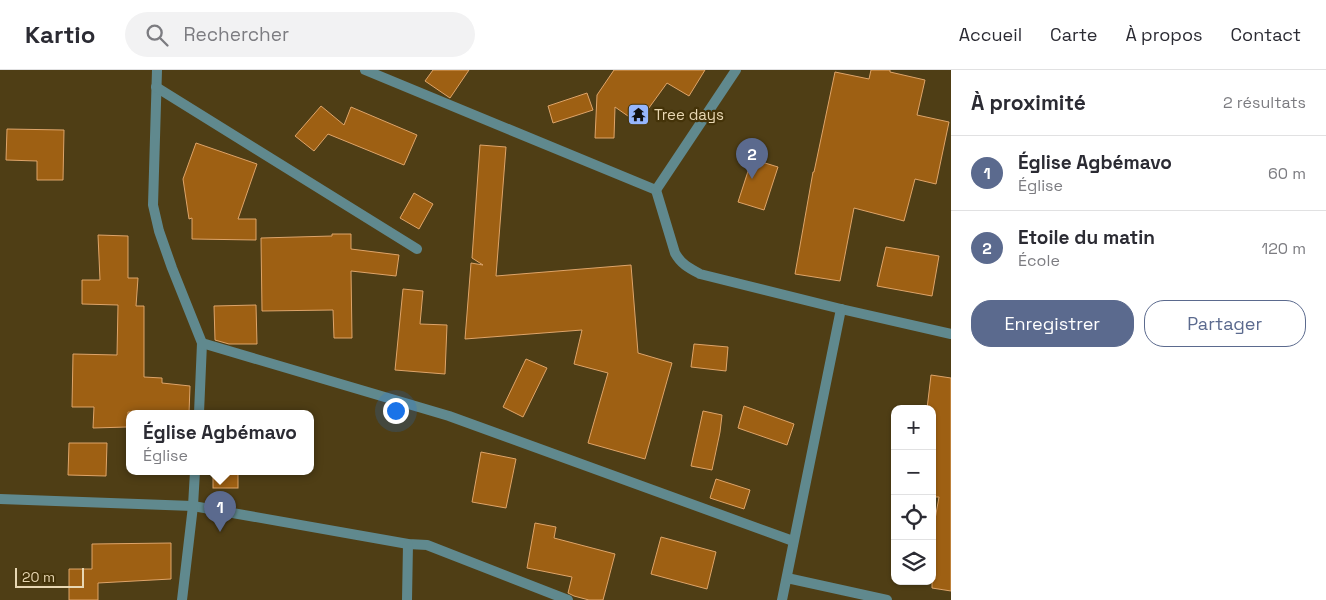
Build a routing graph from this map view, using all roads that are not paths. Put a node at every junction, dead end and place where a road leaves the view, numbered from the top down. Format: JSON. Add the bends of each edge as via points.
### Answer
{"nodes":[{"id":1,"x":157,"y":70,"type":"edge"},
{"id":2,"x":365,"y":70,"type":"edge"},
{"id":3,"x":736,"y":70,"type":"edge"},
{"id":4,"x":156,"y":87,"type":"junction"},
{"id":5,"x":656,"y":190,"type":"junction"},
{"id":6,"x":417,"y":249,"type":"dead end"},
{"id":7,"x":841,"y":310,"type":"junction"},
{"id":8,"x":951,"y":334,"type":"edge"},
{"id":9,"x":202,"y":343,"type":"junction"},
{"id":10,"x":199,"y":410,"type":"edge"},
{"id":11,"x":195,"y":475,"type":"edge"},
{"id":12,"x":0,"y":499,"type":"edge"},
{"id":13,"x":193,"y":506,"type":"junction"},
{"id":14,"x":794,"y":540,"type":"junction"},
{"id":15,"x":408,"y":544,"type":"junction"},
{"id":16,"x":786,"y":578,"type":"junction"},
{"id":17,"x":553,"y":597,"type":"edge"},
{"id":18,"x":182,"y":600,"type":"edge"},
{"id":19,"x":407,"y":600,"type":"edge"},
{"id":20,"x":568,"y":600,"type":"edge"},
{"id":21,"x":782,"y":600,"type":"edge"},
{"id":22,"x":887,"y":600,"type":"edge"}],
"edges":[{"from":1,"to":4,"type":"street"},
{"from":2,"to":5,"type":"street"},
{"from":3,"to":5,"type":"street"},
{"from":4,"to":6,"type":"street"},
{"from":4,"to":9,"type":"street","via":[[153,205],[162,240]]},
{"from":5,"to":7,"type":"street","via":[[675,253],[687,267],[700,274]]},
{"from":7,"to":8,"type":"street"},
{"from":7,"to":14,"type":"street"},
{"from":9,"to":10,"type":"street"},
{"from":9,"to":14,"type":"street","via":[[449,416]]},
{"from":11,"to":13,"type":"street"},
{"from":12,"to":13,"type":"street"},
{"from":13,"to":15,"type":"street"},
{"from":13,"to":18,"type":"street"},
{"from":14,"to":16,"type":"street"},
{"from":15,"to":17,"type":"street","via":[[427,546]]},
{"from":15,"to":19,"type":"street"},
{"from":16,"to":21,"type":"street"},
{"from":16,"to":22,"type":"street"},
{"from":17,"to":20,"type":"street"}]}
